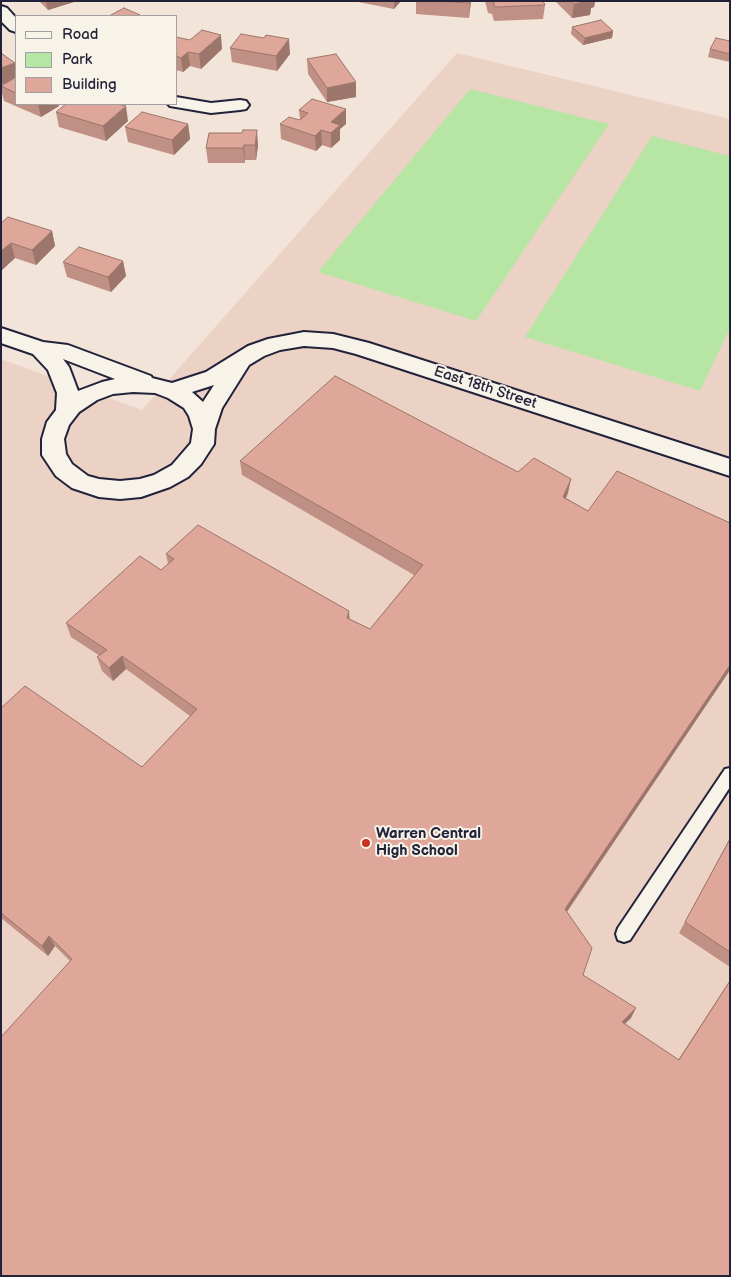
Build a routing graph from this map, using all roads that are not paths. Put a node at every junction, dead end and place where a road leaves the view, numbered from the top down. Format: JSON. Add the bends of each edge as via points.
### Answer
{"nodes":[{"id":1,"x":1,"y":11,"type":"edge"},
{"id":2,"x":15,"y":26,"type":"edge"},
{"id":3,"x":178,"y":102,"type":"edge"},
{"id":4,"x":240,"y":105,"type":"dead end"},
{"id":5,"x":1,"y":335,"type":"edge"},
{"id":6,"x":41,"y":349,"type":"junction"},
{"id":7,"x":240,"y":362,"type":"junction"},
{"id":8,"x":164,"y":388,"type":"junction"},
{"id":9,"x":67,"y":412,"type":"junction"},
{"id":10,"x":204,"y":429,"type":"junction"},
{"id":11,"x":730,"y":468,"type":"edge"},
{"id":12,"x":730,"y":774,"type":"edge"},
{"id":13,"x":624,"y":934,"type":"dead end"}],
"edges":[{"from":1,"to":2,"type":"street"},
{"from":3,"to":4,"type":"street","via":[[211,108]]},
{"from":5,"to":6,"type":"street"},
{"from":6,"to":8,"type":"street","via":[[60,350]]},
{"from":6,"to":9,"type":"street","via":[[58,368],[68,392]]},
{"from":7,"to":8,"type":"street","name":"East 18th Street","via":[[214,377]]},
{"from":7,"to":10,"type":"street","via":[[211,408]]},
{"from":7,"to":11,"type":"street","name":"East 18th Street","via":[[256,351],[276,344],[304,339],[333,341]]},
{"from":8,"to":9,"type":"street","via":[[133,384],[110,387],[89,395]]},
{"from":8,"to":10,"type":"street","via":[[192,403]]},
{"from":9,"to":10,"type":"street","via":[[58,422],[52,438],[54,455],[64,470],[80,482],[99,488],[142,488],[180,471],[194,458],[202,444]]},
{"from":12,"to":13,"type":"lane"}]}
